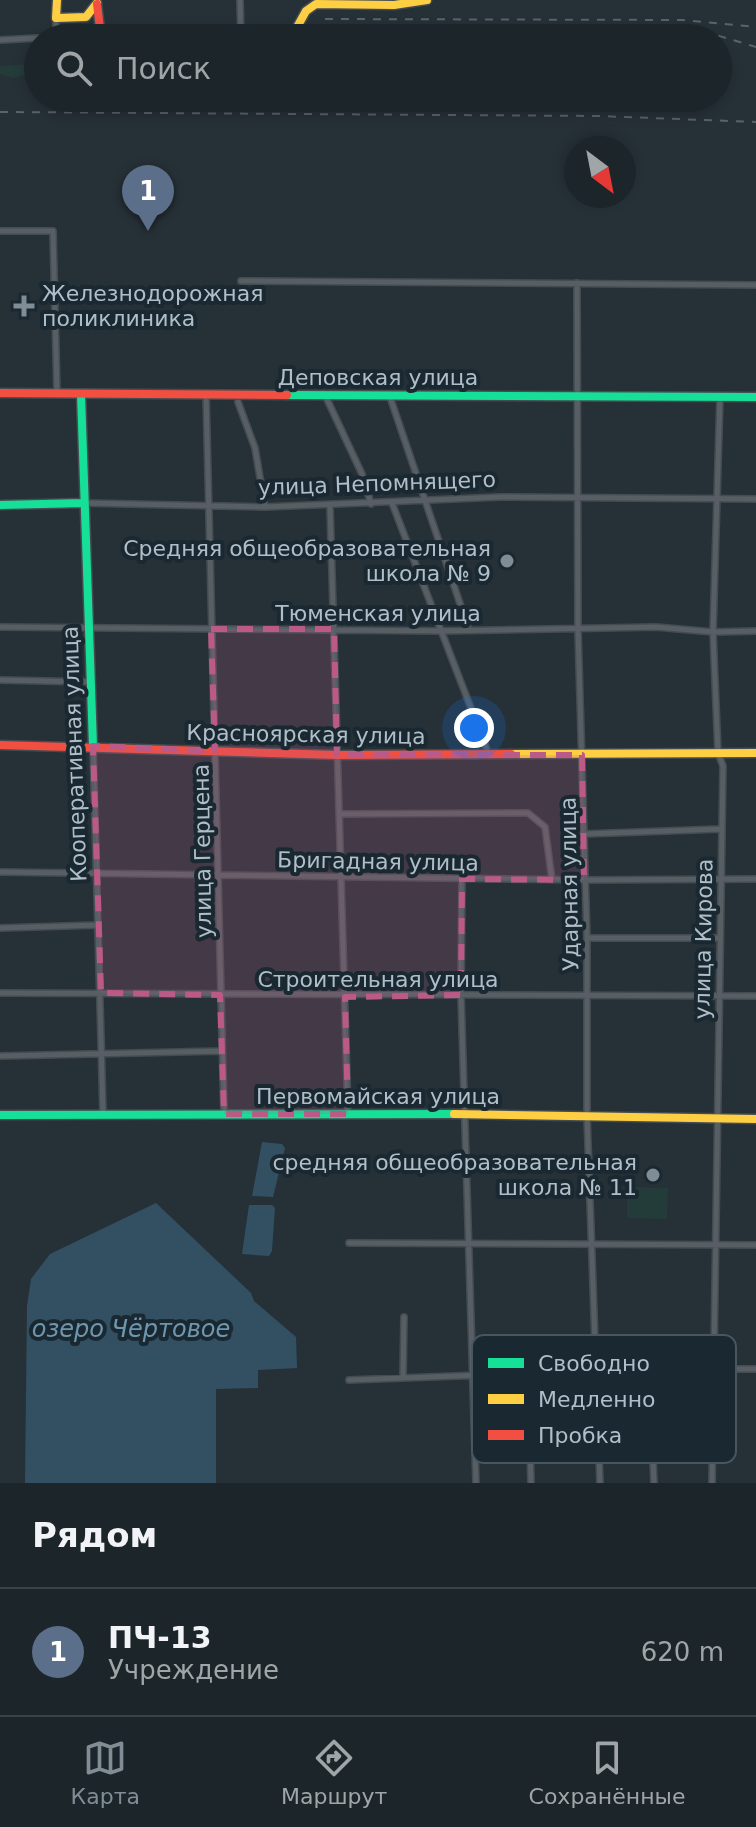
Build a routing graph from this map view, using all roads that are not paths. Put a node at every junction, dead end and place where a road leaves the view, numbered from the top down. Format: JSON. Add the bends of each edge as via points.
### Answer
{"nodes":[{"id":1,"x":57,"y":0,"type":"edge"},
{"id":2,"x":240,"y":0,"type":"edge"},
{"id":3,"x":427,"y":0,"type":"edge"},
{"id":4,"x":96,"y":1,"type":"edge"},
{"id":5,"x":56,"y":18,"type":"junction"},
{"id":6,"x":74,"y":19,"type":"junction"},
{"id":7,"x":56,"y":24,"type":"edge"},
{"id":8,"x":90,"y":24,"type":"edge"},
{"id":9,"x":100,"y":24,"type":"edge"},
{"id":10,"x":241,"y":24,"type":"edge"},
{"id":11,"x":299,"y":24,"type":"edge"},
{"id":12,"x":24,"y":39,"type":"edge"},
{"id":13,"x":0,"y":40,"type":"edge"},
{"id":14,"x":0,"y":231,"type":"edge"},
{"id":15,"x":241,"y":281,"type":"dead end"},
{"id":16,"x":577,"y":283,"type":"junction"},
{"id":17,"x":756,"y":285,"type":"edge"},
{"id":18,"x":0,"y":393,"type":"edge"},
{"id":19,"x":389,"y":393,"type":"junction"},
{"id":20,"x":57,"y":394,"type":"junction"},
{"id":21,"x":81,"y":394,"type":"junction"},
{"id":22,"x":206,"y":394,"type":"junction"},
{"id":23,"x":325,"y":394,"type":"junction"},
{"id":24,"x":578,"y":396,"type":"junction"},
{"id":25,"x":720,"y":397,"type":"junction"},
{"id":26,"x":756,"y":397,"type":"edge"},
{"id":27,"x":238,"y":402,"type":"dead end"},
{"id":28,"x":578,"y":496,"type":"junction"},
{"id":29,"x":716,"y":498,"type":"junction"},
{"id":30,"x":756,"y":499,"type":"edge"},
{"id":31,"x":424,"y":500,"type":"junction"},
{"id":32,"x":84,"y":503,"type":"junction"},
{"id":33,"x":392,"y":503,"type":"junction"},
{"id":34,"x":371,"y":504,"type":"junction"},
{"id":35,"x":0,"y":505,"type":"edge"},
{"id":36,"x":209,"y":505,"type":"junction"},
{"id":37,"x":330,"y":506,"type":"junction"},
{"id":38,"x":265,"y":507,"type":"junction"},
{"id":39,"x":0,"y":627,"type":"edge"},
{"id":40,"x":87,"y":628,"type":"junction"},
{"id":41,"x":211,"y":629,"type":"junction"},
{"id":42,"x":334,"y":629,"type":"junction"},
{"id":43,"x":469,"y":630,"type":"junction"},
{"id":44,"x":578,"y":630,"type":"junction"},
{"id":45,"x":441,"y":631,"type":"junction"},
{"id":46,"x":756,"y":631,"type":"edge"},
{"id":47,"x":713,"y":632,"type":"junction"},
{"id":48,"x":0,"y":680,"type":"edge"},
{"id":49,"x":90,"y":682,"type":"junction"},
{"id":50,"x":0,"y":745,"type":"edge"},
{"id":51,"x":93,"y":746,"type":"junction"},
{"id":52,"x":215,"y":751,"type":"junction"},
{"id":53,"x":718,"y":753,"type":"junction"},
{"id":54,"x":756,"y":753,"type":"edge"},
{"id":55,"x":337,"y":755,"type":"junction"},
{"id":56,"x":582,"y":755,"type":"junction"},
{"id":57,"x":490,"y":756,"type":"junction"},
{"id":58,"x":339,"y":814,"type":"junction"},
{"id":59,"x":720,"y":829,"type":"junction"},
{"id":60,"x":584,"y":834,"type":"junction"},
{"id":61,"x":0,"y":872,"type":"edge"},
{"id":62,"x":96,"y":873,"type":"junction"},
{"id":63,"x":220,"y":874,"type":"junction"},
{"id":64,"x":340,"y":878,"type":"junction"},
{"id":65,"x":462,"y":879,"type":"junction"},
{"id":66,"x":721,"y":879,"type":"junction"},
{"id":67,"x":756,"y":879,"type":"edge"},
{"id":68,"x":552,"y":880,"type":"junction"},
{"id":69,"x":584,"y":880,"type":"junction"},
{"id":70,"x":98,"y":925,"type":"junction"},
{"id":71,"x":0,"y":928,"type":"edge"},
{"id":72,"x":587,"y":938,"type":"junction"},
{"id":73,"x":720,"y":938,"type":"junction"},
{"id":74,"x":0,"y":993,"type":"edge"},
{"id":75,"x":101,"y":993,"type":"junction"},
{"id":76,"x":588,"y":994,"type":"junction"},
{"id":77,"x":220,"y":995,"type":"junction"},
{"id":78,"x":461,"y":995,"type":"junction"},
{"id":79,"x":718,"y":996,"type":"junction"},
{"id":80,"x":756,"y":996,"type":"edge"},
{"id":81,"x":345,"y":997,"type":"junction"},
{"id":82,"x":222,"y":1051,"type":"junction"},
{"id":83,"x":102,"y":1053,"type":"junction"},
{"id":84,"x":0,"y":1056,"type":"edge"},
{"id":85,"x":103,"y":1113,"type":"junction"},
{"id":86,"x":224,"y":1114,"type":"junction"},
{"id":87,"x":348,"y":1114,"type":"junction"},
{"id":88,"x":465,"y":1114,"type":"junction"},
{"id":89,"x":0,"y":1115,"type":"edge"},
{"id":90,"x":587,"y":1116,"type":"junction"},
{"id":91,"x":716,"y":1117,"type":"junction"},
{"id":92,"x":756,"y":1119,"type":"edge"},
{"id":93,"x":349,"y":1243,"type":"dead end"},
{"id":94,"x":471,"y":1243,"type":"junction"},
{"id":95,"x":592,"y":1243,"type":"junction"},
{"id":96,"x":717,"y":1245,"type":"junction"},
{"id":97,"x":756,"y":1245,"type":"edge"},
{"id":98,"x":404,"y":1317,"type":"dead end"},
{"id":99,"x":472,"y":1335,"type":"edge"},
{"id":100,"x":596,"y":1335,"type":"edge"},
{"id":101,"x":713,"y":1335,"type":"edge"},
{"id":102,"x":472,"y":1376,"type":"edge"},
{"id":103,"x":403,"y":1377,"type":"junction"},
{"id":104,"x":349,"y":1380,"type":"dead end"},
{"id":105,"x":475,"y":1463,"type":"edge"},
{"id":106,"x":530,"y":1463,"type":"edge"},
{"id":107,"x":600,"y":1463,"type":"edge"},
{"id":108,"x":653,"y":1463,"type":"edge"},
{"id":109,"x":476,"y":1483,"type":"edge"},
{"id":110,"x":531,"y":1483,"type":"edge"},
{"id":111,"x":600,"y":1483,"type":"edge"},
{"id":112,"x":654,"y":1483,"type":"edge"}],
"edges":[{"from":1,"to":5,"type":"main road"},
{"from":2,"to":10,"type":"street"},
{"from":3,"to":11,"type":"main road","via":[[316,4]]},
{"from":4,"to":6,"type":"main road","via":[[90,14]]},
{"from":4,"to":9,"type":"main road"},
{"from":5,"to":6,"type":"main road"},
{"from":5,"to":7,"type":"street"},
{"from":6,"to":8,"type":"main road"},
{"from":12,"to":13,"type":"street"},
{"from":14,"to":20,"type":"street","via":[[53,231]]},
{"from":15,"to":16,"type":"street"},
{"from":16,"to":17,"type":"street"},
{"from":16,"to":24,"type":"street","name":"Ударная улица"},
{"from":18,"to":20,"type":"main road","name":"Деповская улица"},
{"from":19,"to":23,"type":"main road","name":"Деповская улица"},
{"from":19,"to":24,"type":"main road","name":"Деповская улица"},
{"from":19,"to":31,"type":"street"},
{"from":20,"to":21,"type":"main road","name":"Деповская улица"},
{"from":21,"to":22,"type":"main road","name":"Деповская улица"},
{"from":21,"to":32,"type":"main road","name":"Кооперативная улица"},
{"from":22,"to":23,"type":"main road","name":"Деповская улица"},
{"from":22,"to":36,"type":"street","name":"улица Герцена"},
{"from":23,"to":34,"type":"street"},
{"from":24,"to":25,"type":"main road","name":"Деповская улица"},
{"from":24,"to":28,"type":"street","name":"Ударная улица"},
{"from":25,"to":26,"type":"main road","name":"Деповская улица"},
{"from":25,"to":29,"type":"street","name":"улица Кирова"},
{"from":27,"to":38,"type":"street","via":[[255,448]]},
{"from":28,"to":29,"type":"street","name":"улица Непомнящего"},
{"from":28,"to":31,"type":"street","name":"улица Непомнящего"},
{"from":28,"to":44,"type":"street","name":"Ударная улица"},
{"from":29,"to":30,"type":"street","name":"улица Непомнящего"},
{"from":29,"to":47,"type":"street","name":"улица Кирова"},
{"from":31,"to":33,"type":"street","name":"улица Непомнящего"},
{"from":31,"to":43,"type":"street"},
{"from":32,"to":35,"type":"main road","name":"улица Непомнящего"},
{"from":32,"to":36,"type":"street","name":"улица Непомнящего"},
{"from":32,"to":40,"type":"main road","name":"Кооперативная улица"},
{"from":33,"to":34,"type":"street","name":"улица Непомнящего"},
{"from":33,"to":45,"type":"street"},
{"from":34,"to":37,"type":"street","name":"улица Непомнящего"},
{"from":36,"to":38,"type":"street","name":"улица Непомнящего"},
{"from":36,"to":41,"type":"street","name":"улица Герцена"},
{"from":37,"to":38,"type":"street","name":"улица Непомнящего"},
{"from":37,"to":42,"type":"street"},
{"from":39,"to":40,"type":"street","name":"Тюменская улица"},
{"from":40,"to":41,"type":"street","name":"Тюменская улица"},
{"from":40,"to":49,"type":"main road","name":"Кооперативная улица"},
{"from":41,"to":42,"type":"street","name":"Тюменская улица"},
{"from":41,"to":52,"type":"street","name":"улица Герцена"},
{"from":42,"to":45,"type":"street","name":"Тюменская улица"},
{"from":42,"to":55,"type":"street"},
{"from":43,"to":44,"type":"street","name":"Тюменская улица"},
{"from":43,"to":45,"type":"street","name":"Тюменская улица"},
{"from":44,"to":47,"type":"street","name":"Тюменская улица","via":[[656,627]]},
{"from":44,"to":56,"type":"street","name":"Ударная улица"},
{"from":45,"to":57,"type":"street"},
{"from":46,"to":47,"type":"street","name":"Тюменская улица"},
{"from":47,"to":53,"type":"street","name":"улица Кирова"},
{"from":48,"to":49,"type":"street"},
{"from":49,"to":51,"type":"main road","name":"Кооперативная улица"},
{"from":50,"to":51,"type":"main road","name":"Красноярская улица"},
{"from":51,"to":52,"type":"main road","name":"Красноярская улица"},
{"from":51,"to":62,"type":"street","name":"Кооперативная улица"},
{"from":52,"to":55,"type":"main road","name":"Красноярская улица"},
{"from":52,"to":63,"type":"street","name":"улица Герцена"},
{"from":53,"to":54,"type":"main road","name":"Красноярская улица"},
{"from":53,"to":56,"type":"main road","name":"Красноярская улица"},
{"from":53,"to":59,"type":"street","name":"улица Кирова","via":[[723,766]]},
{"from":55,"to":57,"type":"main road","name":"Красноярская улица"},
{"from":55,"to":58,"type":"street"},
{"from":56,"to":57,"type":"main road","name":"Красноярская улица"},
{"from":56,"to":60,"type":"street","name":"Ударная улица"},
{"from":58,"to":64,"type":"street"},
{"from":58,"to":68,"type":"street","via":[[528,813],[545,827]]},
{"from":59,"to":60,"type":"street"},
{"from":59,"to":66,"type":"street","name":"улица Кирова"},
{"from":60,"to":69,"type":"street","name":"Ударная улица"},
{"from":61,"to":62,"type":"street","name":"Бригадная улица"},
{"from":62,"to":63,"type":"street","name":"Бригадная улица"},
{"from":62,"to":70,"type":"street","name":"Кооперативная улица"},
{"from":63,"to":64,"type":"street","name":"Бригадная улица"},
{"from":63,"to":77,"type":"street","name":"улица Герцена"},
{"from":64,"to":65,"type":"street","name":"Бригадная улица"},
{"from":64,"to":81,"type":"street"},
{"from":65,"to":68,"type":"street","name":"Бригадная улица"},
{"from":65,"to":78,"type":"street"},
{"from":66,"to":67,"type":"street","name":"Бригадная улица"},
{"from":66,"to":69,"type":"street","name":"Бригадная улица"},
{"from":66,"to":73,"type":"street","name":"улица Кирова"},
{"from":68,"to":69,"type":"street","name":"Бригадная улица"},
{"from":69,"to":72,"type":"street","name":"Ударная улица"},
{"from":70,"to":71,"type":"street"},
{"from":70,"to":75,"type":"street","name":"Кооперативная улица"},
{"from":72,"to":73,"type":"street"},
{"from":72,"to":76,"type":"street","name":"Ударная улица"},
{"from":73,"to":79,"type":"street","name":"улица Кирова"},
{"from":74,"to":75,"type":"street","name":"Строительная улица"},
{"from":75,"to":77,"type":"street","name":"Строительная улица"},
{"from":75,"to":83,"type":"street","name":"Кооперативная улица"},
{"from":76,"to":78,"type":"street","name":"Строительная улица"},
{"from":76,"to":79,"type":"street","name":"Строительная улица"},
{"from":76,"to":90,"type":"street","name":"Ударная улица"},
{"from":77,"to":81,"type":"street","name":"Строительная улица"},
{"from":77,"to":82,"type":"street","name":"улица Герцена"},
{"from":78,"to":81,"type":"street","name":"Строительная улица"},
{"from":78,"to":88,"type":"street"},
{"from":79,"to":80,"type":"street","name":"Строительная улица"},
{"from":79,"to":91,"type":"street","name":"улица Кирова"},
{"from":81,"to":87,"type":"street"},
{"from":82,"to":83,"type":"street"},
{"from":82,"to":86,"type":"street","name":"улица Герцена"},
{"from":83,"to":84,"type":"street"},
{"from":83,"to":85,"type":"street","name":"Кооперативная улица"},
{"from":85,"to":86,"type":"main road","name":"Первомайская улица"},
{"from":85,"to":89,"type":"main road","name":"Первомайская улица"},
{"from":86,"to":87,"type":"main road","name":"Первомайская улица"},
{"from":87,"to":88,"type":"main road","name":"Первомайская улица"},
{"from":88,"to":90,"type":"main road","name":"Первомайская улица"},
{"from":88,"to":94,"type":"street"},
{"from":90,"to":91,"type":"main road","name":"Первомайская улица"},
{"from":90,"to":95,"type":"street","name":"Ударная улица"},
{"from":91,"to":92,"type":"main road","name":"Первомайская улица"},
{"from":91,"to":96,"type":"street","name":"улица Кирова"},
{"from":93,"to":94,"type":"street"},
{"from":94,"to":95,"type":"street"},
{"from":94,"to":99,"type":"street"},
{"from":95,"to":96,"type":"street"},
{"from":95,"to":100,"type":"street","name":"Ударная улица"},
{"from":96,"to":97,"type":"street"},
{"from":96,"to":101,"type":"street","name":"улица Кирова"},
{"from":98,"to":103,"type":"street"},
{"from":102,"to":103,"type":"street"},
{"from":103,"to":104,"type":"street"},
{"from":105,"to":109,"type":"street"},
{"from":106,"to":110,"type":"street"},
{"from":107,"to":111,"type":"street","name":"Ударная улица"},
{"from":108,"to":112,"type":"street"}]}
